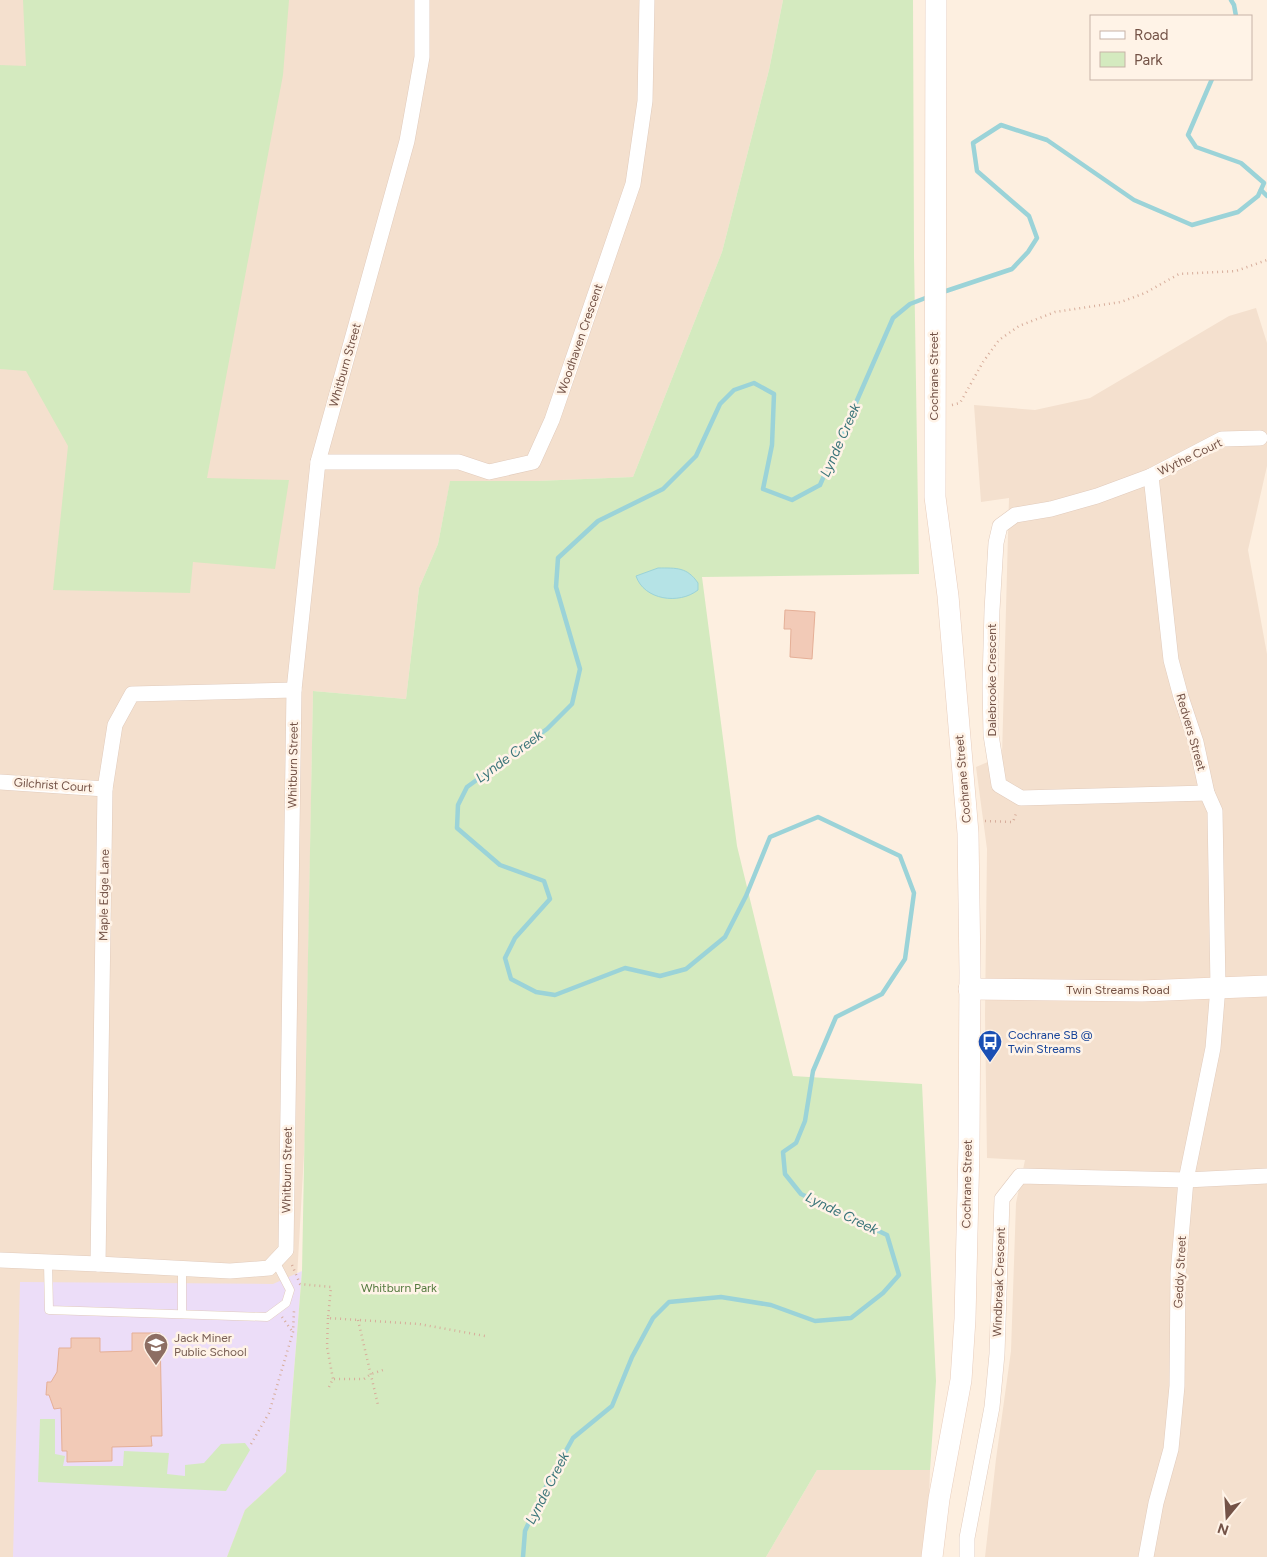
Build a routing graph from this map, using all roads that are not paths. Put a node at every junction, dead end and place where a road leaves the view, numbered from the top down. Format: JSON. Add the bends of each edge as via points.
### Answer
{"nodes":[{"id":1,"x":422,"y":0,"type":"edge"},
{"id":2,"x":647,"y":0,"type":"edge"},
{"id":3,"x":936,"y":0,"type":"edge"},
{"id":4,"x":1260,"y":438,"type":"dead end"},
{"id":5,"x":318,"y":462,"type":"junction"},
{"id":6,"x":1151,"y":476,"type":"junction"},
{"id":7,"x":294,"y":690,"type":"junction"},
{"id":8,"x":0,"y":782,"type":"edge"},
{"id":9,"x":105,"y":789,"type":"junction"},
{"id":10,"x":1207,"y":793,"type":"junction"},
{"id":11,"x":1267,"y":986,"type":"edge"},
{"id":12,"x":1218,"y":987,"type":"junction"},
{"id":13,"x":969,"y":989,"type":"junction"},
{"id":14,"x":1267,"y":1176,"type":"edge"},
{"id":15,"x":1186,"y":1180,"type":"junction"},
{"id":16,"x":0,"y":1260,"type":"edge"},
{"id":17,"x":48,"y":1262,"type":"junction"},
{"id":18,"x":98,"y":1264,"type":"junction"},
{"id":19,"x":282,"y":1264,"type":"junction"},
{"id":20,"x":182,"y":1268,"type":"junction"},
{"id":21,"x":182,"y":1314,"type":"junction"},
{"id":22,"x":932,"y":1557,"type":"edge"},
{"id":23,"x":967,"y":1557,"type":"edge"},
{"id":24,"x":1146,"y":1557,"type":"edge"}],
"edges":[{"from":1,"to":5,"type":"street","name":"Whitburn Street","via":[[422,57],[407,141]]},
{"from":2,"to":5,"type":"street","name":"Woodhaven Crescent","via":[[645,101],[633,184],[552,420],[533,462],[488,472],[460,462]]},
{"from":3,"to":13,"type":"street","name":"Cochrane Street","via":[[935,497],[948,596],[968,833]]},
{"from":4,"to":6,"type":"street","name":"Wythe Court","via":[[1222,439]]},
{"from":5,"to":7,"type":"street","name":"Whitburn Street"},
{"from":6,"to":10,"type":"street","name":"Redvers Street","via":[[1171,660],[1196,742]]},
{"from":6,"to":10,"type":"street","name":"Dalebrooke Crescent","via":[[1060,507],[1015,515],[1000,526],[992,610],[990,735],[999,785],[1021,798]]},
{"from":7,"to":9,"type":"street","name":"Maple Edge Lane","via":[[132,694],[115,725]]},
{"from":7,"to":19,"type":"street","name":"Whitburn Street","via":[[286,1250]]},
{"from":8,"to":9,"type":"street","name":"Gilchrist Court"},
{"from":9,"to":18,"type":"street","name":"Maple Edge Lane"},
{"from":10,"to":12,"type":"street","name":"Redvers Street","via":[[1215,811]]},
{"from":11,"to":12,"type":"street","name":"Twin Streams Road"},
{"from":12,"to":13,"type":"street","name":"Twin Streams Road","via":[[1142,991]]},
{"from":12,"to":15,"type":"street","name":"Geddy Street","via":[[1213,1048]]},
{"from":13,"to":22,"type":"street","name":"Cochrane Street","via":[[969,1147],[961,1380],[939,1498]]},
{"from":14,"to":15,"type":"street"},
{"from":15,"to":23,"type":"street","name":"Windbreak Crescent","via":[[1020,1176],[1002,1199],[992,1408],[967,1538]]},
{"from":15,"to":24,"type":"street","name":"Geddy Street","via":[[1178,1274],[1177,1386],[1171,1449]]},
{"from":16,"to":17,"type":"street"},
{"from":17,"to":18,"type":"street"},
{"from":17,"to":21,"type":"lane","via":[[50,1310]]},
{"from":18,"to":20,"type":"street"},
{"from":19,"to":20,"type":"street","via":[[230,1272]]},
{"from":19,"to":21,"type":"lane","via":[[290,1290],[286,1303],[267,1317]]},
{"from":20,"to":21,"type":"lane"}]}
